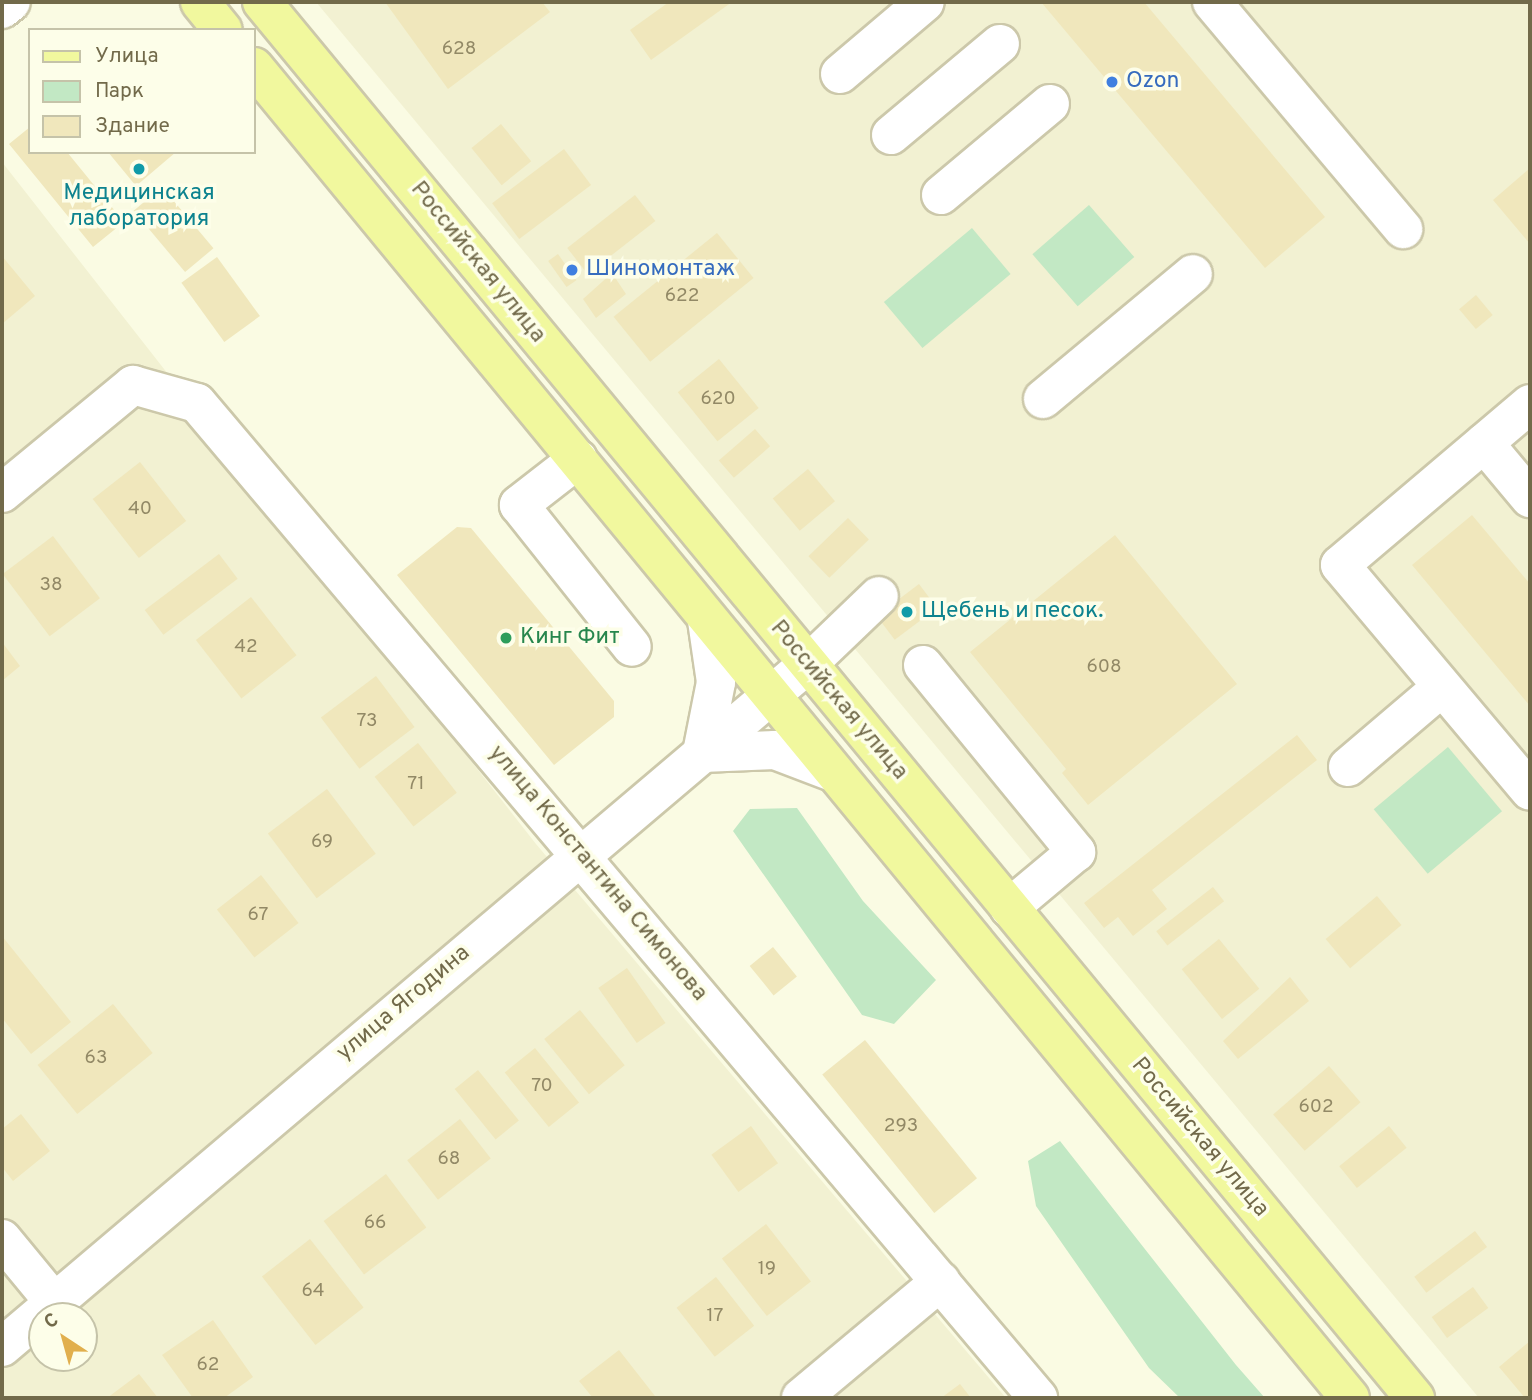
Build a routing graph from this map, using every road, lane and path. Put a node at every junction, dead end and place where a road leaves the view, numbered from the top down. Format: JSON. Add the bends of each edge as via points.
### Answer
{"nodes":[{"id":1,"x":11,"y":2,"type":"edge"},
{"id":2,"x":200,"y":2,"type":"edge"},
{"id":3,"x":262,"y":2,"type":"edge"},
{"id":4,"x":925,"y":2,"type":"edge"},
{"id":5,"x":1212,"y":2,"type":"edge"},
{"id":6,"x":2,"y":9,"type":"edge"},
{"id":7,"x":221,"y":28,"type":"edge"},
{"id":8,"x":1000,"y":44,"type":"dead end"},
{"id":9,"x":256,"y":69,"type":"edge"},
{"id":10,"x":839,"y":74,"type":"dead end"},
{"id":11,"x":1050,"y":104,"type":"dead end"},
{"id":12,"x":891,"y":135,"type":"dead end"},
{"id":13,"x":942,"y":195,"type":"dead end"},
{"id":14,"x":1403,"y":229,"type":"dead end"},
{"id":15,"x":1193,"y":274,"type":"dead end"},
{"id":16,"x":1043,"y":399,"type":"dead end"},
{"id":17,"x":1530,"y":404,"type":"edge"},
{"id":18,"x":1484,"y":443,"type":"junction"},
{"id":19,"x":578,"y":459,"type":"junction"},
{"id":20,"x":2,"y":493,"type":"edge"},
{"id":21,"x":1530,"y":498,"type":"edge"},
{"id":22,"x":878,"y":596,"type":"dead end"},
{"id":23,"x":707,"y":620,"type":"junction"},
{"id":24,"x":632,"y":647,"type":"dead end"},
{"id":25,"x":808,"y":664,"type":"junction"},
{"id":26,"x":923,"y":665,"type":"dead end"},
{"id":27,"x":1442,"y":687,"type":"junction"},
{"id":28,"x":769,"y":697,"type":"junction"},
{"id":29,"x":702,"y":753,"type":"junction"},
{"id":30,"x":1348,"y":766,"type":"dead end"},
{"id":31,"x":830,"y":771,"type":"junction"},
{"id":32,"x":1530,"y":791,"type":"edge"},
{"id":33,"x":581,"y":854,"type":"junction"},
{"id":34,"x":1009,"y":908,"type":"junction"},
{"id":35,"x":2,"y":1239,"type":"edge"},
{"id":36,"x":941,"y":1281,"type":"junction"},
{"id":37,"x":54,"y":1302,"type":"joint"},
{"id":38,"x":28,"y":1324,"type":"edge"},
{"id":39,"x":2,"y":1347,"type":"edge"},
{"id":40,"x":801,"y":1398,"type":"edge"},
{"id":41,"x":1038,"y":1398,"type":"edge"},
{"id":42,"x":1350,"y":1398,"type":"edge"},
{"id":43,"x":1415,"y":1398,"type":"edge"}],
"edges":[{"from":1,"to":6,"type":"street"},
{"from":2,"to":7,"type":"main road"},
{"from":3,"to":25,"type":"main road","name":"Российская улица"},
{"from":4,"to":10,"type":"street"},
{"from":5,"to":14,"type":"street"},
{"from":8,"to":12,"type":"street"},
{"from":9,"to":19,"type":"main road","name":"Российская улица"},
{"from":11,"to":13,"type":"street"},
{"from":15,"to":16,"type":"street"},
{"from":17,"to":18,"type":"street"},
{"from":18,"to":21,"type":"street"},
{"from":18,"to":27,"type":"street","via":[[1340,565]]},
{"from":19,"to":23,"type":"main road","name":"Российская улица"},
{"from":19,"to":24,"type":"street","via":[[519,505]]},
{"from":20,"to":33,"type":"street","name":"улица Константина Симонова","via":[[133,385],[197,402]]},
{"from":22,"to":25,"type":"street","name":"улица Ягодина"},
{"from":23,"to":28,"type":"main road","name":"Российская улица"},
{"from":23,"to":29,"type":"street","via":[[716,682]]},
{"from":25,"to":28,"type":"street","name":"улица Ягодина"},
{"from":25,"to":34,"type":"main road","name":"Российская улица"},
{"from":26,"to":34,"type":"street","via":[[1076,852]]},
{"from":27,"to":30,"type":"street"},
{"from":27,"to":32,"type":"street"},
{"from":28,"to":29,"type":"street","name":"улица Ягодина"},
{"from":28,"to":31,"type":"main road","name":"Российская улица"},
{"from":29,"to":31,"type":"street","via":[[775,750]]},
{"from":29,"to":33,"type":"street","name":"улица Ягодина"},
{"from":31,"to":42,"type":"main road","name":"Российская улица"},
{"from":33,"to":36,"type":"street","name":"улица Константина Симонова"},
{"from":33,"to":37,"type":"street","name":"улица Ягодина"},
{"from":34,"to":43,"type":"main road","name":"Российская улица"},
{"from":35,"to":37,"type":"street"},
{"from":36,"to":40,"type":"street"},
{"from":36,"to":41,"type":"street","name":"улица Константина Симонова"},
{"from":38,"to":39,"type":"street","name":"улица Ягодина"}]}
